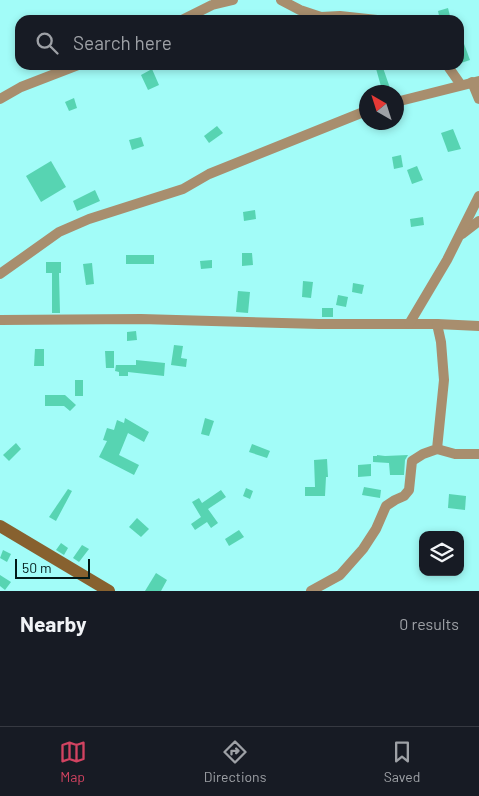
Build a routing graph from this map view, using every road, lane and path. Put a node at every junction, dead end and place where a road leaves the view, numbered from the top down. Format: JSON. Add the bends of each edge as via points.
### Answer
{"nodes":[{"id":1,"x":233,"y":0,"type":"edge"},
{"id":2,"x":281,"y":0,"type":"edge"},
{"id":3,"x":192,"y":15,"type":"edge"},
{"id":4,"x":315,"y":15,"type":"edge"},
{"id":5,"x":65,"y":70,"type":"edge"},
{"id":6,"x":450,"y":70,"type":"edge"},
{"id":7,"x":475,"y":82,"type":"edge"},
{"id":8,"x":461,"y":85,"type":"junction"},
{"id":9,"x":0,"y":99,"type":"edge"},
{"id":10,"x":479,"y":99,"type":"edge"},
{"id":11,"x":404,"y":100,"type":"edge"},
{"id":12,"x":359,"y":114,"type":"edge"},
{"id":13,"x":479,"y":196,"type":"edge"},
{"id":14,"x":479,"y":221,"type":"edge"},
{"id":15,"x":461,"y":234,"type":"junction"},
{"id":16,"x":0,"y":274,"type":"edge"},
{"id":17,"x":0,"y":320,"type":"edge"},
{"id":18,"x":409,"y":324,"type":"junction"},
{"id":19,"x":437,"y":324,"type":"junction"},
{"id":20,"x":479,"y":326,"type":"edge"},
{"id":21,"x":437,"y":449,"type":"junction"},
{"id":22,"x":479,"y":454,"type":"edge"},
{"id":23,"x":0,"y":526,"type":"edge"},
{"id":24,"x":109,"y":591,"type":"edge"},
{"id":25,"x":311,"y":591,"type":"edge"}],
"edges":[{"from":1,"to":3,"type":"street","via":[[212,5]]},
{"from":2,"to":4,"type":"street"},
{"from":5,"to":9,"type":"street"},
{"from":6,"to":8,"type":"street"},
{"from":7,"to":8,"type":"street"},
{"from":7,"to":10,"type":"street"},
{"from":8,"to":11,"type":"street"},
{"from":12,"to":16,"type":"street","via":[[209,174],[183,190],[89,219],[59,232]]},
{"from":13,"to":15,"type":"street"},
{"from":14,"to":15,"type":"street"},
{"from":15,"to":18,"type":"street"},
{"from":17,"to":18,"type":"street"},
{"from":18,"to":19,"type":"street"},
{"from":19,"to":20,"type":"street"},
{"from":19,"to":21,"type":"street","via":[[444,380]]},
{"from":21,"to":22,"type":"street","via":[[455,454]]},
{"from":21,"to":25,"type":"street","via":[[412,461],[409,490],[386,506],[376,530],[340,575]]},
{"from":23,"to":24,"type":"main road"}]}
